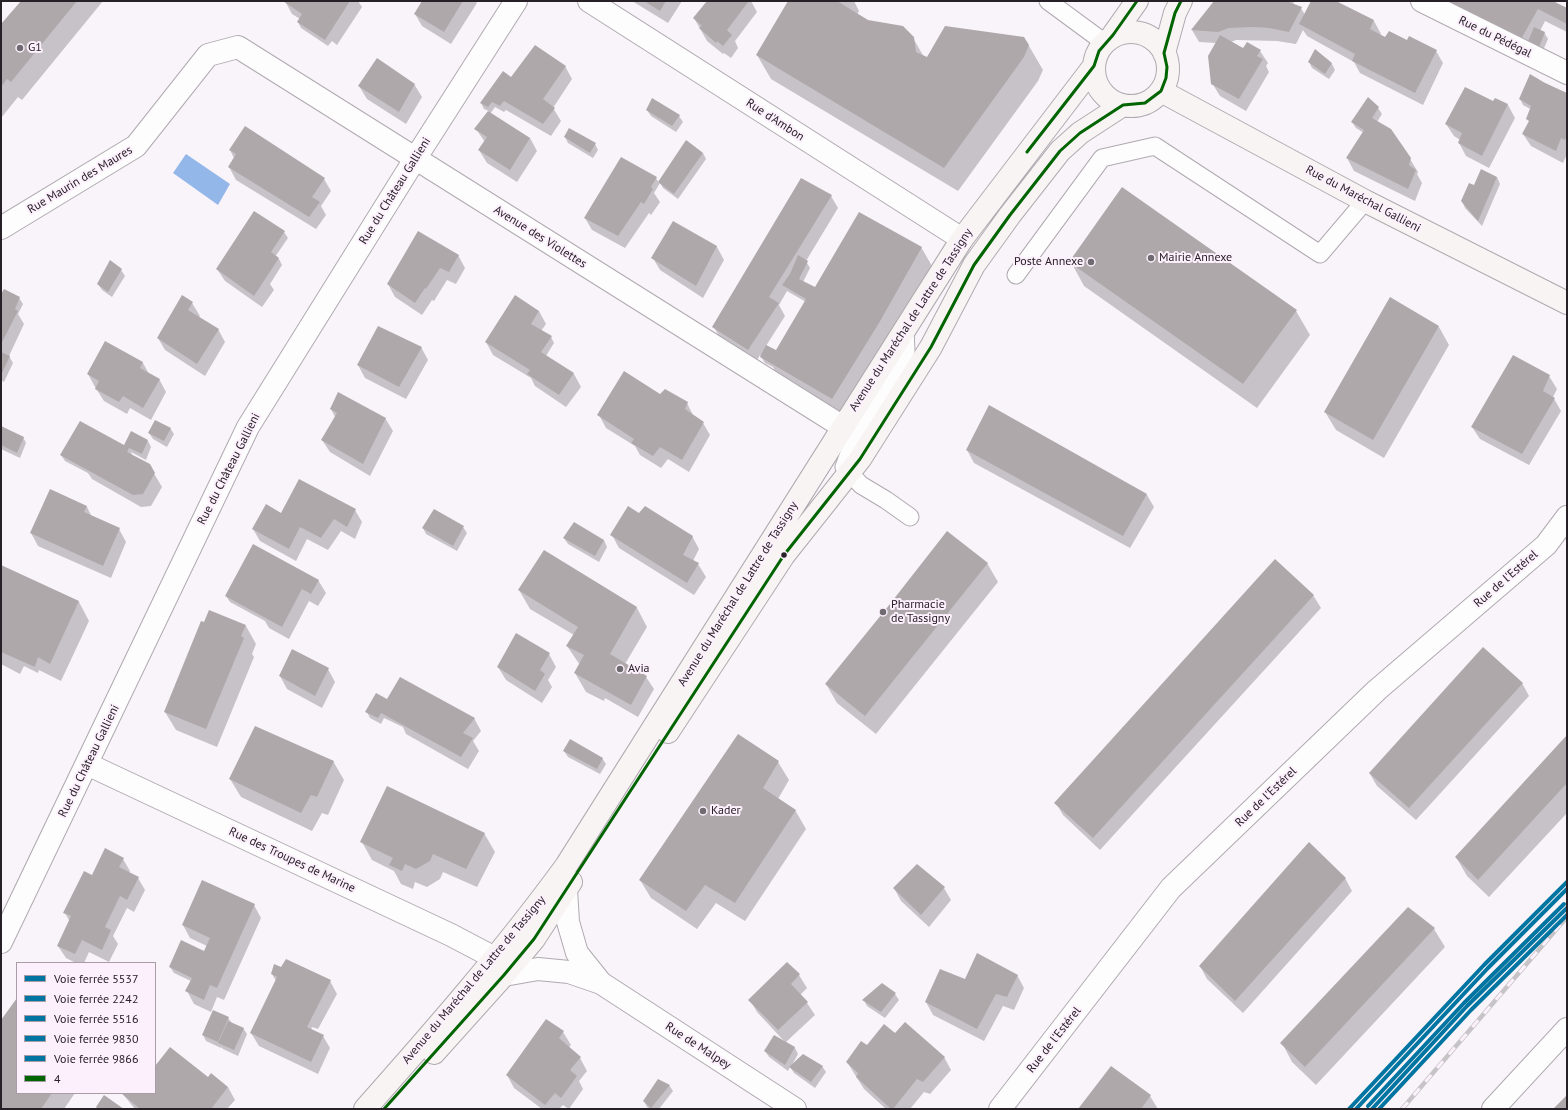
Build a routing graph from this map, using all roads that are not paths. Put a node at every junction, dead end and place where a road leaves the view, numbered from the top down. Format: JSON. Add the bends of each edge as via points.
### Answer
{"nodes":[{"id":1,"x":516,"y":1,"type":"edge"},
{"id":2,"x":589,"y":1,"type":"edge"},
{"id":3,"x":1048,"y":1,"type":"edge"},
{"id":4,"x":1137,"y":1,"type":"edge"},
{"id":5,"x":1180,"y":1,"type":"edge"},
{"id":6,"x":1422,"y":1,"type":"edge"},
{"id":7,"x":1109,"y":39,"type":"junction"},
{"id":8,"x":238,"y":47,"type":"joint"},
{"id":9,"x":1164,"y":53,"type":"junction"},
{"id":10,"x":1094,"y":66,"type":"junction"},
{"id":11,"x":1567,"y":73,"type":"edge"},
{"id":12,"x":1161,"y":91,"type":"junction"},
{"id":13,"x":1123,"y":105,"type":"junction"},
{"id":14,"x":415,"y":159,"type":"junction"},
{"id":15,"x":1365,"y":201,"type":"junction"},
{"id":16,"x":1,"y":228,"type":"edge"},
{"id":17,"x":962,"y":239,"type":"junction"},
{"id":18,"x":1016,"y":275,"type":"dead end"},
{"id":19,"x":1567,"y":303,"type":"edge"},
{"id":20,"x":905,"y":330,"type":"junction"},
{"id":21,"x":843,"y":427,"type":"junction"},
{"id":22,"x":849,"y":473,"type":"junction"},
{"id":23,"x":910,"y":517,"type":"dead end"},
{"id":24,"x":1567,"y":517,"type":"edge"},
{"id":25,"x":87,"y":764,"type":"junction"},
{"id":26,"x":566,"y":890,"type":"junction"},
{"id":27,"x":1,"y":942,"type":"edge"},
{"id":28,"x":499,"y":967,"type":"junction"},
{"id":29,"x":601,"y":983,"type":"junction"},
{"id":30,"x":1567,"y":1030,"type":"edge"},
{"id":31,"x":365,"y":1109,"type":"edge"},
{"id":32,"x":384,"y":1109,"type":"edge"},
{"id":33,"x":795,"y":1109,"type":"edge"},
{"id":34,"x":1000,"y":1109,"type":"edge"},
{"id":35,"x":1493,"y":1109,"type":"edge"}],
"edges":[{"from":1,"to":14,"type":"street","name":"Rue du Château Gallieni"},
{"from":2,"to":17,"type":"street","name":"Rue d'Ambon"},
{"from":3,"to":7,"type":"lane"},
{"from":4,"to":7,"type":"main road"},
{"from":5,"to":9,"type":"main road"},
{"from":6,"to":11,"type":"street","name":"Rue du Pédégal"},
{"from":7,"to":9,"type":"main road","via":[[1122,32],[1141,33],[1151,38]]},
{"from":7,"to":10,"type":"main road","via":[[1099,51]]},
{"from":8,"to":14,"type":"street","name":"Avenue des Violettes"},
{"from":8,"to":16,"type":"street","name":"Rue Maurin des Maures","via":[[208,55],[136,146]]},
{"from":9,"to":12,"type":"main road","via":[[1167,72]]},
{"from":10,"to":13,"type":"main road","via":[[1099,89],[1110,99]]},
{"from":10,"to":17,"type":"main road","name":"Avenue du Maréchal de Lattre de Tassigny"},
{"from":12,"to":13,"type":"main road","via":[[1145,103]]},
{"from":12,"to":15,"type":"main road","name":"Rue du Maréchal Gallieni"},
{"from":13,"to":22,"type":"main road","name":"Avenue du Maréchal de Lattre de Tassigny","via":[[1080,133],[1060,151],[1010,215],[974,264],[931,347]]},
{"from":14,"to":21,"type":"street","name":"Avenue des Violettes"},
{"from":14,"to":25,"type":"street","name":"Rue du Château Gallieni","via":[[248,427]]},
{"from":15,"to":18,"type":"lane","via":[[1320,254],[1155,146],[1102,158]]},
{"from":15,"to":19,"type":"main road","name":"Rue du Maréchal Gallieni"},
{"from":17,"to":20,"type":"main road","name":"Avenue du Maréchal de Lattre de Tassigny"},
{"from":20,"to":21,"type":"main road","name":"Avenue du Maréchal de Lattre de Tassigny"},
{"from":20,"to":22,"type":"lane","via":[[906,352],[854,437],[844,467]]},
{"from":21,"to":28,"type":"main road","name":"Avenue du Maréchal de Lattre de Tassigny","via":[[566,866]]},
{"from":22,"to":23,"type":"lane","via":[[861,485]]},
{"from":22,"to":26,"type":"main road","name":"Avenue du Maréchal de Lattre de Tassigny","via":[[784,555]]},
{"from":24,"to":34,"type":"street","name":"Rue de l'Estérel","via":[[1546,545],[1377,690],[1171,888]]},
{"from":25,"to":27,"type":"street","name":"Rue du Château Gallieni"},
{"from":25,"to":28,"type":"street","name":"Rue des Troupes de Marine","via":[[451,935],[489,955]]},
{"from":26,"to":28,"type":"main road","name":"Avenue du Maréchal de Lattre de Tassigny","via":[[534,939]]},
{"from":26,"to":29,"type":"street","name":"Rue de Malpey","via":[[568,922],[577,953]]},
{"from":28,"to":29,"type":"street","name":"Rue de Malpey","via":[[568,972]]},
{"from":28,"to":31,"type":"main road","name":"Avenue du Maréchal de Lattre de Tassigny","via":[[435,1030]]},
{"from":28,"to":32,"type":"main road","name":"Avenue du Maréchal de Lattre de Tassigny"},
{"from":29,"to":33,"type":"street","name":"Rue de Malpey"},
{"from":30,"to":35,"type":"street"}]}
